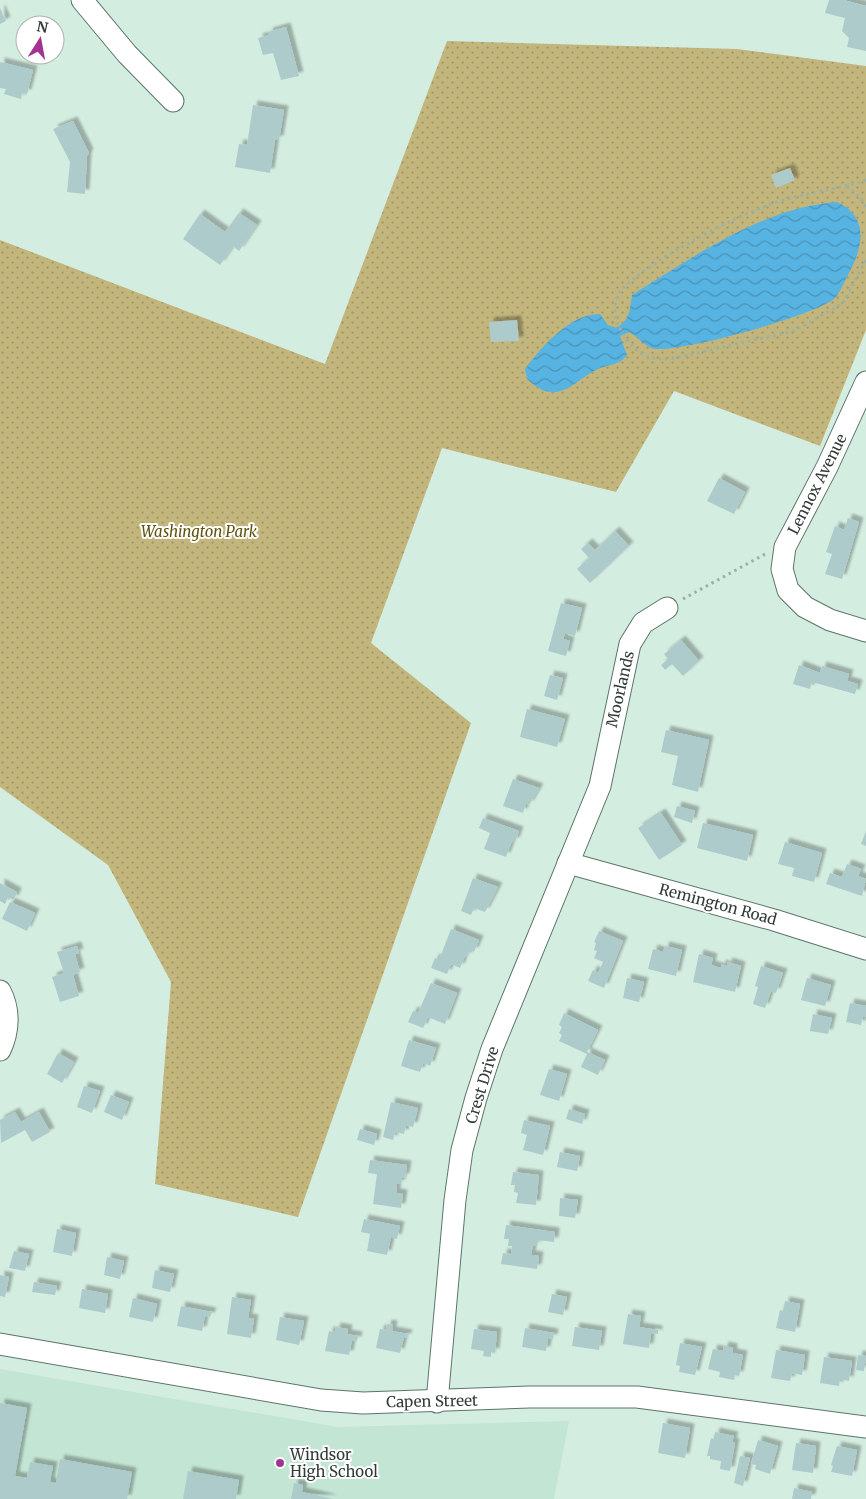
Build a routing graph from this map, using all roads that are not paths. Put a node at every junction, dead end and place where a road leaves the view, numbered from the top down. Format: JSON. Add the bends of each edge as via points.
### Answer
{"nodes":[{"id":1,"x":82,"y":0,"type":"edge"},
{"id":2,"x":173,"y":101,"type":"dead end"},
{"id":3,"x":866,"y":382,"type":"edge"},
{"id":4,"x":667,"y":608,"type":"road end"},
{"id":5,"x":866,"y":631,"type":"edge"},
{"id":6,"x":600,"y":786,"type":"joint"},
{"id":7,"x":568,"y":863,"type":"junction"},
{"id":8,"x":866,"y":949,"type":"edge"},
{"id":9,"x":0,"y":992,"type":"edge"},
{"id":10,"x":0,"y":1050,"type":"edge"},
{"id":11,"x":0,"y":1344,"type":"edge"},
{"id":12,"x":437,"y":1402,"type":"junction"},
{"id":13,"x":866,"y":1427,"type":"edge"}],
"edges":[{"from":1,"to":2,"type":"street","via":[[127,54]]},
{"from":3,"to":5,"type":"street","name":"Lennox Avenue","via":[[785,547],[782,569],[788,590],[806,607],[830,620]]},
{"from":4,"to":6,"type":"street","name":"Moorlands","via":[[643,623],[630,644]]},
{"from":6,"to":7,"type":"street","name":"Crest Drive"},
{"from":7,"to":8,"type":"street","name":"Remington Road"},
{"from":7,"to":12,"type":"street","name":"Crest Drive","via":[[492,1049],[462,1150]]},
{"from":9,"to":10,"type":"street","via":[[7,1012],[7,1031]]},
{"from":11,"to":12,"type":"street","name":"Capen Street","via":[[321,1400]]},
{"from":12,"to":13,"type":"street","name":"Capen Street","via":[[529,1397],[636,1397]]}]}
